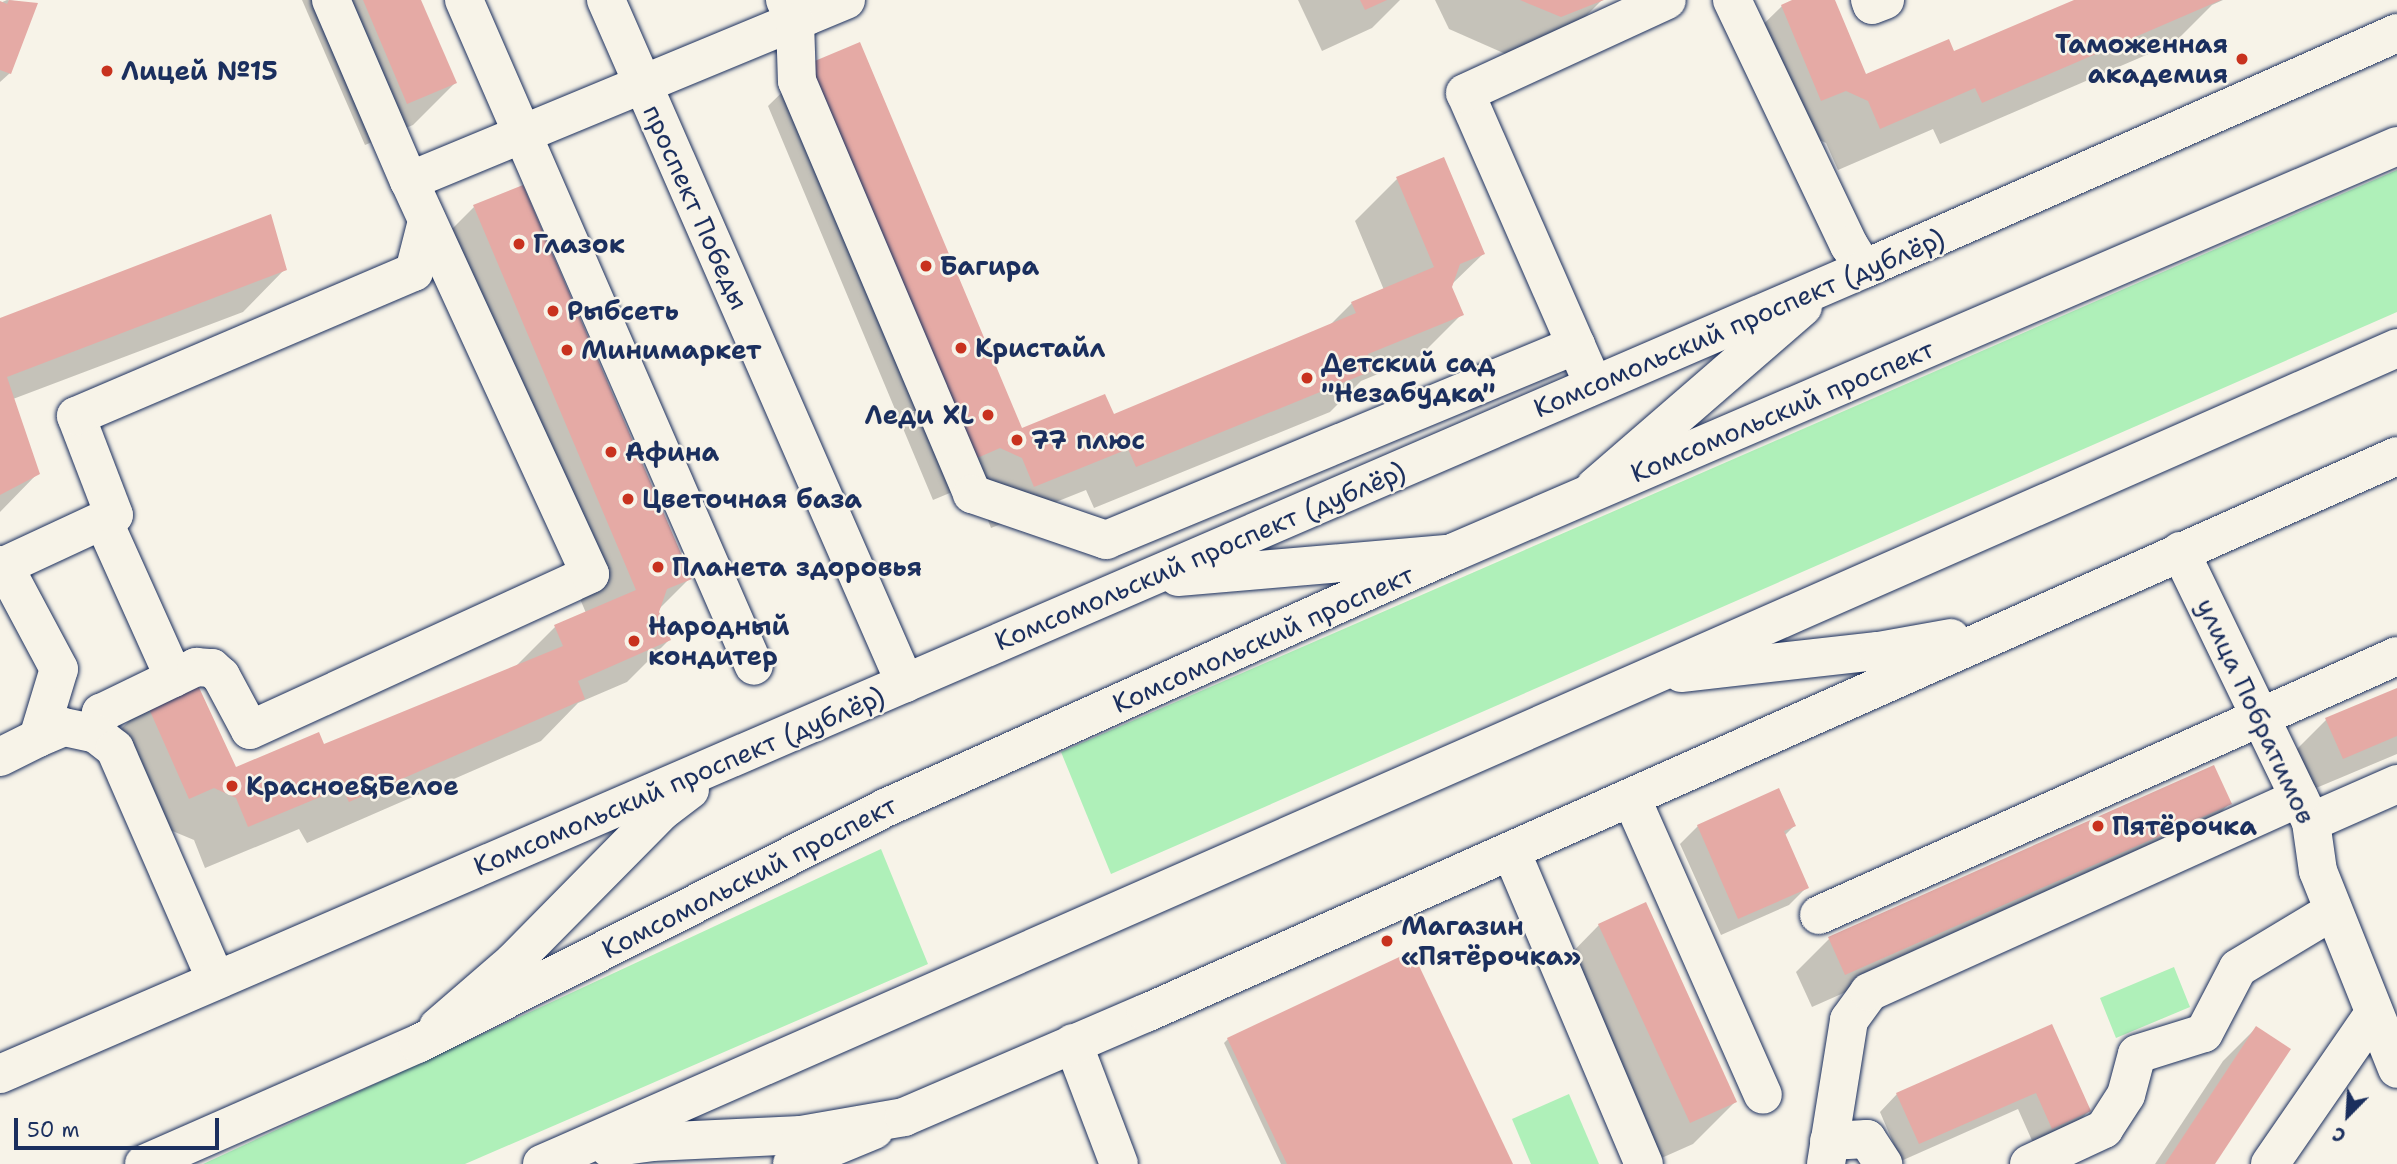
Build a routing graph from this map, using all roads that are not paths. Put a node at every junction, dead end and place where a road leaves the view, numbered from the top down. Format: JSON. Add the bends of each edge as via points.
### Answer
{"nodes":[{"id":1,"x":331,"y":0,"type":"edge"},
{"id":2,"x":464,"y":0,"type":"edge"},
{"id":3,"x":606,"y":0,"type":"edge"},
{"id":4,"x":846,"y":0,"type":"edge"},
{"id":5,"x":1667,"y":0,"type":"edge"},
{"id":6,"x":1870,"y":0,"type":"edge"},
{"id":7,"x":1885,"y":0,"type":"edge"},
{"id":8,"x":1736,"y":1,"type":"edge"},
{"id":9,"x":790,"y":11,"type":"edge"},
{"id":10,"x":2397,"y":33,"type":"edge"},
{"id":11,"x":642,"y":86,"type":"junction"},
{"id":12,"x":524,"y":135,"type":"junction"},
{"id":13,"x":2397,"y":146,"type":"edge"},
{"id":14,"x":409,"y":181,"type":"junction"},
{"id":15,"x":427,"y":221,"type":"junction"},
{"id":16,"x":1848,"y":276,"type":"junction"},
{"id":17,"x":1576,"y":345,"type":"junction"},
{"id":18,"x":2397,"y":348,"type":"edge"},
{"id":19,"x":1593,"y":386,"type":"junction"},
{"id":20,"x":2397,"y":456,"type":"edge"},
{"id":21,"x":1584,"y":496,"type":"junction"},
{"id":22,"x":103,"y":520,"type":"junction"},
{"id":23,"x":2180,"y":551,"type":"junction"},
{"id":24,"x":1452,"y":553,"type":"junction"},
{"id":25,"x":2,"y":565,"type":"edge"},
{"id":26,"x":1143,"y":580,"type":"junction"},
{"id":27,"x":2012,"y":626,"type":"junction"},
{"id":28,"x":2397,"y":656,"type":"edge"},
{"id":29,"x":754,"y":666,"type":"dead end"},
{"id":30,"x":174,"y":678,"type":"junction"},
{"id":31,"x":1644,"y":678,"type":"junction"},
{"id":32,"x":905,"y":683,"type":"junction"},
{"id":33,"x":2261,"y":718,"type":"junction"},
{"id":34,"x":96,"y":734,"type":"junction"},
{"id":35,"x":38,"y":738,"type":"junction"},
{"id":36,"x":0,"y":757,"type":"edge"},
{"id":37,"x":727,"y":761,"type":"junction"},
{"id":38,"x":2397,"y":784,"type":"edge"},
{"id":39,"x":1634,"y":796,"type":"junction"},
{"id":40,"x":2305,"y":810,"type":"junction"},
{"id":41,"x":1511,"y":851,"type":"junction"},
{"id":42,"x":2333,"y":911,"type":"junction"},
{"id":43,"x":1819,"y":915,"type":"dead end"},
{"id":44,"x":216,"y":980,"type":"junction"},
{"id":45,"x":2374,"y":1013,"type":"junction"},
{"id":46,"x":1073,"y":1043,"type":"junction"},
{"id":47,"x":418,"y":1044,"type":"junction"},
{"id":48,"x":2397,"y":1069,"type":"edge"},
{"id":49,"x":0,"y":1074,"type":"edge"},
{"id":50,"x":1763,"y":1095,"type":"dead end"},
{"id":51,"x":904,"y":1117,"type":"junction"},
{"id":52,"x":1827,"y":1153,"type":"edge"},
{"id":53,"x":552,"y":1160,"type":"edge"},
{"id":54,"x":144,"y":1164,"type":"edge"},
{"id":55,"x":792,"y":1164,"type":"edge"},
{"id":56,"x":1119,"y":1164,"type":"edge"},
{"id":57,"x":1644,"y":1164,"type":"edge"},
{"id":58,"x":1883,"y":1164,"type":"edge"},
{"id":59,"x":2029,"y":1164,"type":"edge"},
{"id":60,"x":2270,"y":1164,"type":"edge"}],
"edges":[{"from":1,"to":14,"type":"main road"},
{"from":2,"to":12,"type":"main road"},
{"from":3,"to":11,"type":"main road","name":"проспект Победы"},
{"from":4,"to":9,"type":"main road"},
{"from":5,"to":17,"type":"main road","via":[[1465,93]]},
{"from":6,"to":7,"type":"main road","via":[[1872,5]]},
{"from":8,"to":16,"type":"main road","via":[[1849,245]]},
{"from":9,"to":11,"type":"main road"},
{"from":9,"to":17,"type":"main road","via":[[797,81],[972,495],[1106,540]]},
{"from":10,"to":16,"type":"main road","name":"Комсомольский проспект (дублёр)"},
{"from":11,"to":12,"type":"main road"},
{"from":11,"to":32,"type":"main road","name":"проспект Победы"},
{"from":12,"to":14,"type":"main road"},
{"from":12,"to":29,"type":"main road"},
{"from":13,"to":21,"type":"main road","name":"Комсомольский проспект"},
{"from":14,"to":15,"type":"main road"},
{"from":15,"to":22,"type":"main road","via":[[414,272],[76,416],[114,514]]},
{"from":15,"to":30,"type":"main road","via":[[590,574],[250,730],[212,668],[196,667]]},
{"from":16,"to":19,"type":"main road","name":"Комсомольский проспект (дублёр)"},
{"from":16,"to":21,"type":"main road"},
{"from":17,"to":19,"type":"main road"},
{"from":18,"to":31,"type":"main road"},
{"from":19,"to":26,"type":"main road","name":"Комсомольский проспект (дублёр)"},
{"from":20,"to":23,"type":"main road"},
{"from":21,"to":24,"type":"main road","name":"Комсомольский проспект"},
{"from":22,"to":25,"type":"main road"},
{"from":22,"to":30,"type":"main road"},
{"from":23,"to":27,"type":"main road"},
{"from":23,"to":33,"type":"main road","name":"улица Побратимов"},
{"from":24,"to":26,"type":"main road"},
{"from":24,"to":47,"type":"main road","name":"Комсомольский проспект","via":[[884,808]]},
{"from":25,"to":35,"type":"main road","via":[[59,669]]},
{"from":26,"to":32,"type":"main road","name":"Комсомольский проспект (дублёр)"},
{"from":27,"to":31,"type":"main road","via":[[1878,652]]},
{"from":27,"to":39,"type":"main road"},
{"from":28,"to":33,"type":"main road"},
{"from":30,"to":34,"type":"main road","via":[[101,713]]},
{"from":31,"to":53,"type":"main road"},
{"from":32,"to":37,"type":"main road","name":"Комсомольский проспект (дублёр)"},
{"from":33,"to":40,"type":"main road","name":"улица Побратимов"},
{"from":33,"to":43,"type":"main road"},
{"from":34,"to":35,"type":"main road","via":[[64,727]]},
{"from":34,"to":44,"type":"main road","via":[[115,748]]},
{"from":35,"to":36,"type":"main road"},
{"from":37,"to":44,"type":"main road","name":"Комсомольский проспект (дублёр)"},
{"from":37,"to":47,"type":"main road","via":[[662,811],[513,962]]},
{"from":38,"to":40,"type":"main road"},
{"from":39,"to":41,"type":"main road"},
{"from":39,"to":50,"type":"main road"},
{"from":40,"to":42,"type":"main road","name":"улица Побратимов","via":[[2318,872]]},
{"from":40,"to":52,"type":"main road","via":[[1869,992],[1849,1020]]},
{"from":41,"to":46,"type":"main road"},
{"from":41,"to":57,"type":"main road"},
{"from":42,"to":45,"type":"main road","name":"улица Побратимов"},
{"from":42,"to":59,"type":"main road","via":[[2238,968],[2204,1033],[2137,1054],[2126,1095],[2104,1129]]},
{"from":44,"to":49,"type":"main road","name":"Комсомольский проспект (дублёр)"},
{"from":45,"to":48,"type":"main road","name":"улица Побратимов"},
{"from":45,"to":60,"type":"main road"},
{"from":46,"to":51,"type":"main road"},
{"from":46,"to":56,"type":"main road"},
{"from":47,"to":54,"type":"main road","name":"Комсомольский проспект"},
{"from":51,"to":53,"type":"main road","via":[[801,1135],[652,1142]]},
{"from":51,"to":55,"type":"main road"},
{"from":52,"to":58,"type":"main road","via":[[1867,1139]]}]}
